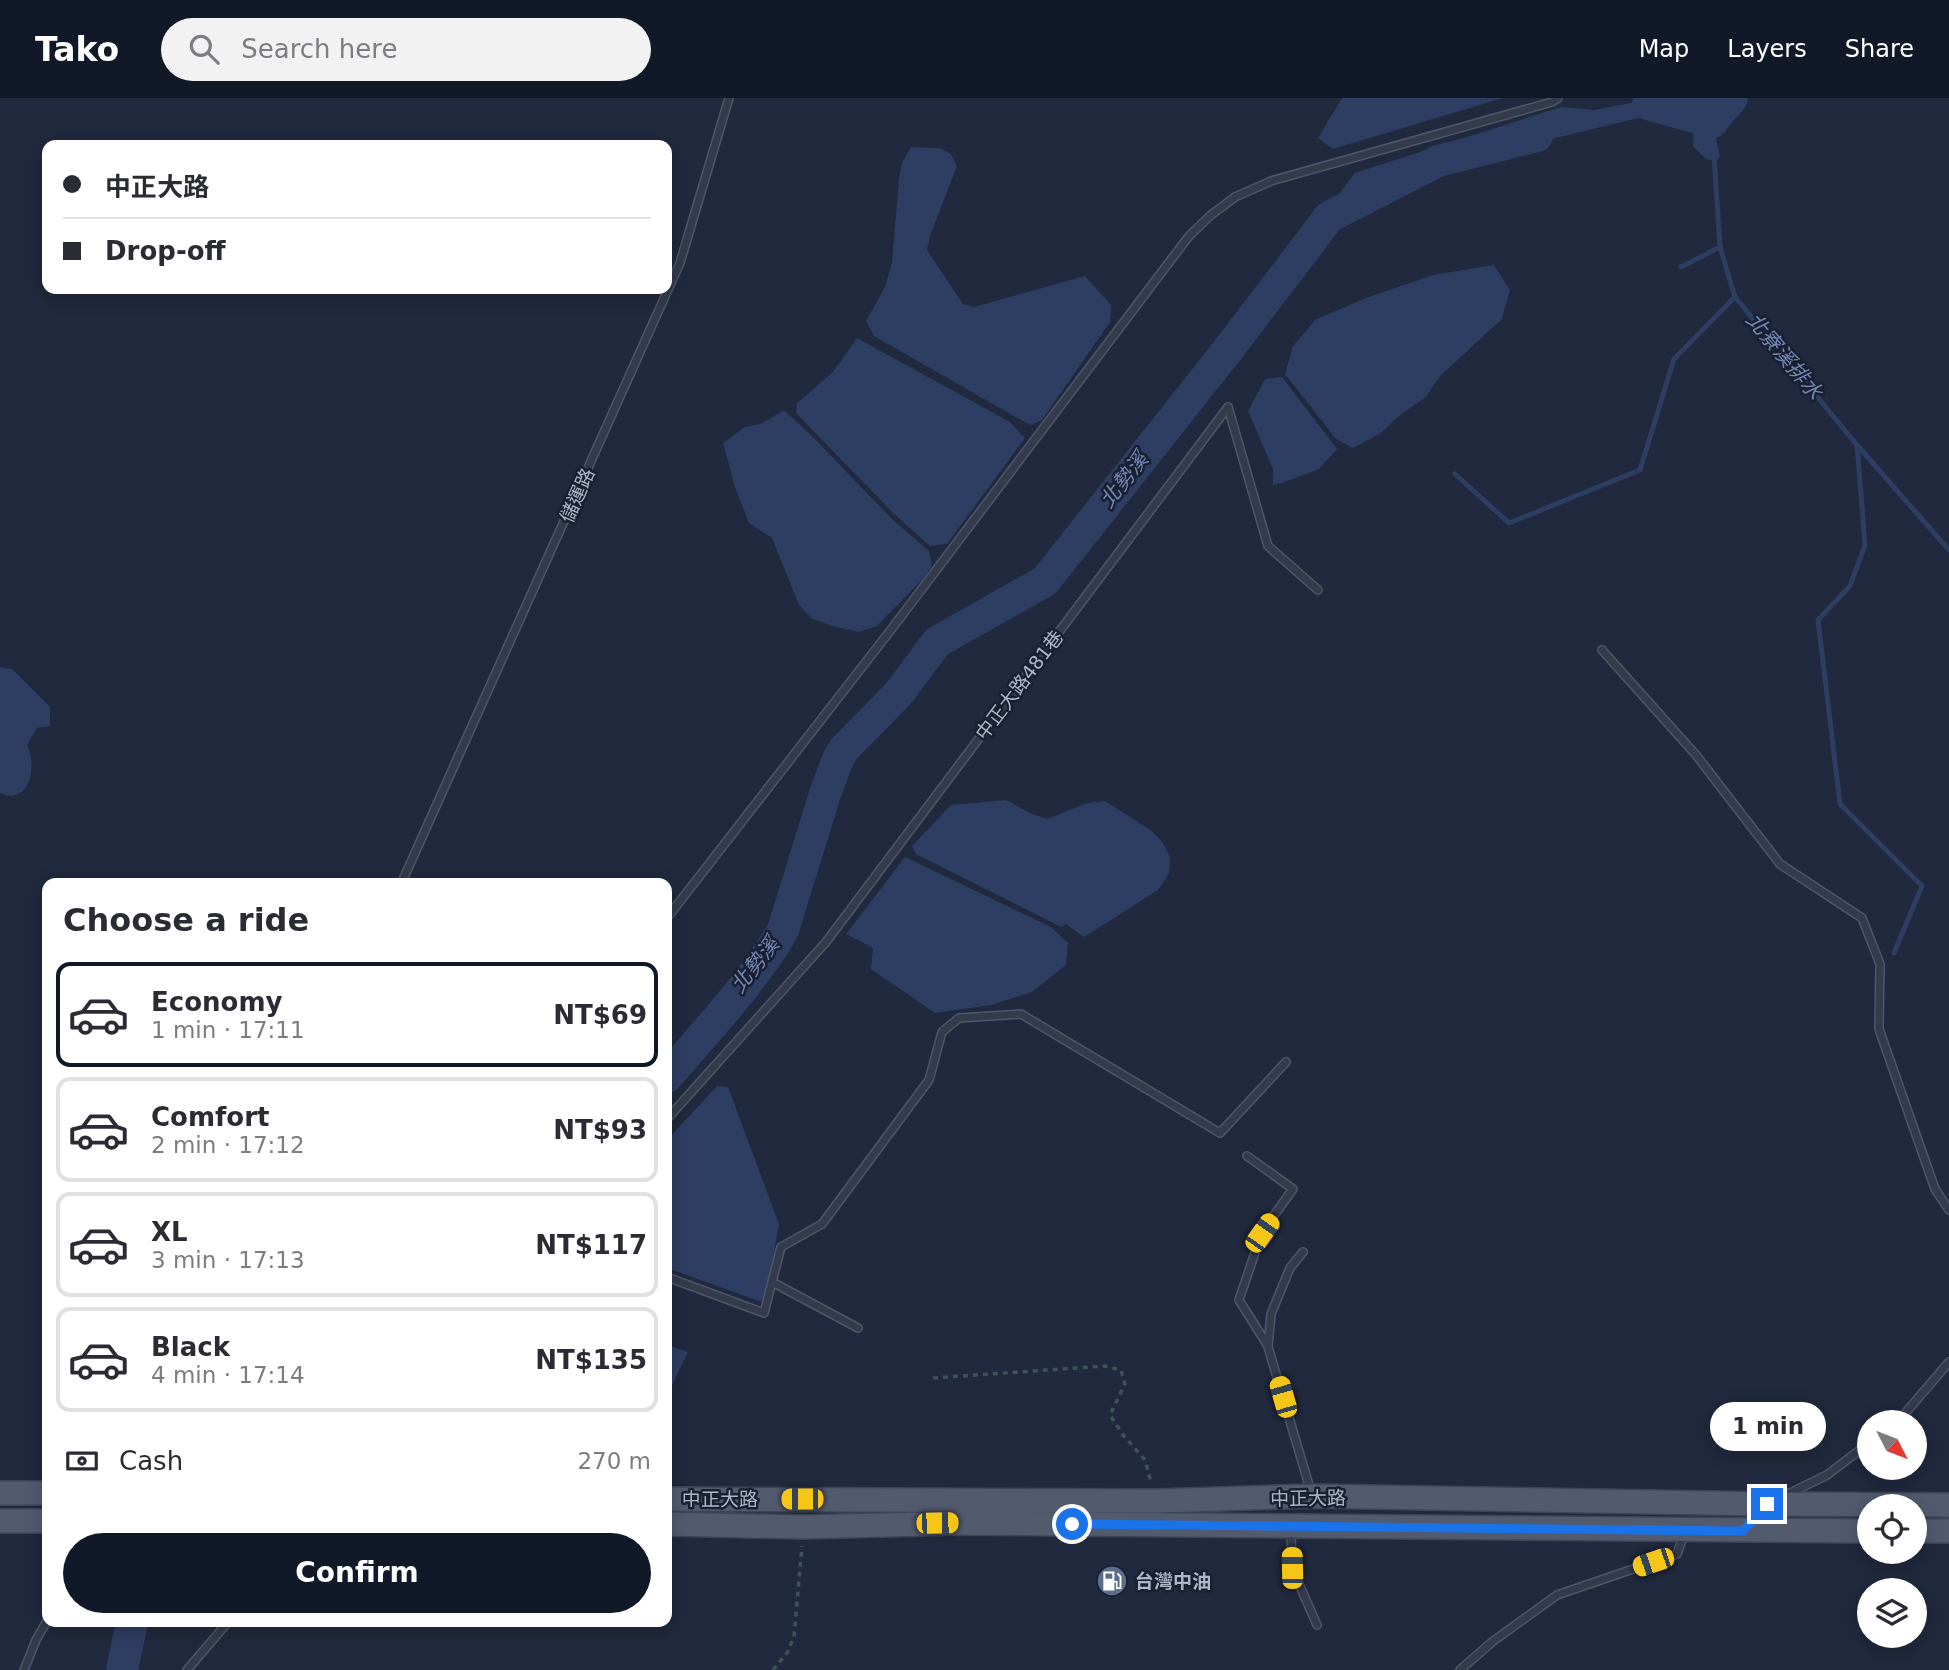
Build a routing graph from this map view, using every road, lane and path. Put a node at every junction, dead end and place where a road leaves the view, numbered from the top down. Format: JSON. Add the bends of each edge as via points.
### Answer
{"nodes":[{"id":1,"x":729,"y":98,"type":"edge"},
{"id":2,"x":1558,"y":98,"type":"edge"},
{"id":3,"x":672,"y":281,"type":"edge"},
{"id":4,"x":666,"y":294,"type":"edge"},
{"id":5,"x":1318,"y":590,"type":"dead end"},
{"id":6,"x":1602,"y":650,"type":"dead end"},
{"id":7,"x":404,"y":878,"type":"edge"},
{"id":8,"x":672,"y":912,"type":"edge"},
{"id":9,"x":1286,"y":1062,"type":"dead end"},
{"id":10,"x":672,"y":1113,"type":"edge"},
{"id":11,"x":1247,"y":1156,"type":"dead end"},
{"id":12,"x":1949,"y":1210,"type":"edge"},
{"id":13,"x":1303,"y":1252,"type":"dead end"},
{"id":14,"x":672,"y":1279,"type":"edge"},
{"id":15,"x":772,"y":1282,"type":"junction"},
{"id":16,"x":858,"y":1328,"type":"dead end"},
{"id":17,"x":1268,"y":1347,"type":"junction"},
{"id":18,"x":1949,"y":1362,"type":"edge"},
{"id":19,"x":933,"y":1378,"type":"dead end"},
{"id":20,"x":1908,"y":1410,"type":"edge"},
{"id":21,"x":1857,"y":1452,"type":"edge"},
{"id":22,"x":0,"y":1493,"type":"edge"},
{"id":23,"x":42,"y":1493,"type":"edge"},
{"id":24,"x":1312,"y":1496,"type":"junction"},
{"id":25,"x":672,"y":1499,"type":"edge"},
{"id":26,"x":1157,"y":1501,"type":"junction"},
{"id":27,"x":1949,"y":1505,"type":"edge"},
{"id":28,"x":1763,"y":1509,"type":"junction"},
{"id":29,"x":1099,"y":1512,"type":"junction"},
{"id":30,"x":0,"y":1521,"type":"edge"},
{"id":31,"x":42,"y":1521,"type":"edge"},
{"id":32,"x":672,"y":1524,"type":"edge"},
{"id":33,"x":1291,"y":1526,"type":"junction"},
{"id":34,"x":803,"y":1527,"type":"junction"},
{"id":35,"x":1685,"y":1530,"type":"junction"},
{"id":36,"x":1857,"y":1531,"type":"edge"},
{"id":37,"x":1927,"y":1531,"type":"edge"},
{"id":38,"x":1949,"y":1531,"type":"edge"},
{"id":39,"x":1317,"y":1625,"type":"dead end"},
{"id":40,"x":44,"y":1627,"type":"edge"},
{"id":41,"x":224,"y":1627,"type":"edge"},
{"id":42,"x":24,"y":1670,"type":"edge"},
{"id":43,"x":187,"y":1670,"type":"edge"},
{"id":44,"x":773,"y":1670,"type":"edge"},
{"id":45,"x":1460,"y":1670,"type":"edge"}],
"edges":[{"from":1,"to":3,"type":"lane","name":"儲運路"},
{"from":2,"to":8,"type":"lane","via":[[1271,181],[1235,197],[1211,215],[1189,236]]},
{"from":4,"to":7,"type":"lane","name":"儲運路"},
{"from":5,"to":10,"type":"lane","name":"中正大路481巷","via":[[1268,546],[1228,407],[826,942]]},
{"from":6,"to":12,"type":"lane","via":[[1696,755],[1780,864],[1862,918],[1880,964],[1879,1029],[1935,1189]]},
{"from":9,"to":15,"type":"lane","via":[[1220,1133],[1021,1014],[960,1018],[942,1032],[929,1080],[822,1224],[781,1247]]},
{"from":11,"to":17,"type":"lane","via":[[1293,1189],[1262,1233],[1239,1300]]},
{"from":13,"to":17,"type":"lane","via":[[1290,1268],[1271,1314]]},
{"from":14,"to":15,"type":"lane","via":[[764,1313]]},
{"from":15,"to":16,"type":"lane"},
{"from":17,"to":24,"type":"lane"},
{"from":18,"to":20,"type":"lane"},
{"from":19,"to":26,"type":"path","via":[[1105,1366],[1121,1370],[1125,1384],[1110,1415],[1145,1460]]},
{"from":21,"to":28,"type":"lane","via":[[1827,1475]]},
{"from":22,"to":23,"type":"main road"},
{"from":24,"to":26,"type":"main road","name":"中正大路"},
{"from":24,"to":28,"type":"main road","name":"中正大路"},
{"from":25,"to":29,"type":"main road","name":"中正大路"},
{"from":26,"to":29,"type":"main road","name":"中正大路"},
{"from":27,"to":28,"type":"main road","name":"中正大路"},
{"from":29,"to":33,"type":"main road","name":"中正大路"},
{"from":29,"to":34,"type":"main road","name":"中正大路"},
{"from":30,"to":31,"type":"main road"},
{"from":32,"to":34,"type":"main road","name":"中正大路"},
{"from":33,"to":35,"type":"main road","name":"中正大路"},
{"from":33,"to":39,"type":"lane","via":[[1292,1568]]},
{"from":34,"to":44,"type":"path","via":[[794,1637],[788,1653]]},
{"from":35,"to":36,"type":"main road","name":"中正大路","via":[[1747,1526]]},
{"from":35,"to":45,"type":"lane","via":[[1677,1554],[1557,1595]]},
{"from":37,"to":38,"type":"main road"},
{"from":40,"to":42,"type":"lane"},
{"from":41,"to":43,"type":"lane"}]}
